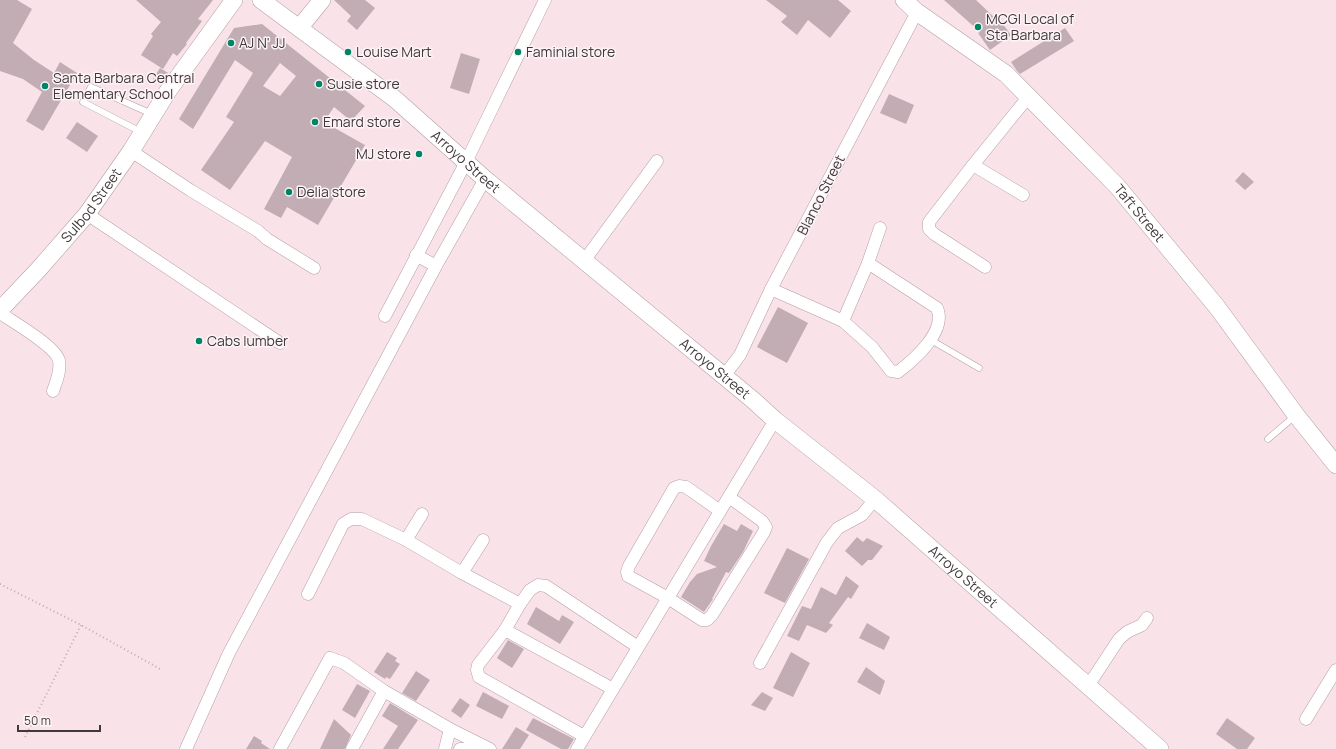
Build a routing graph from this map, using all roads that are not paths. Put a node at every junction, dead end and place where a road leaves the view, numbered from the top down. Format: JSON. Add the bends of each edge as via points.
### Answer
{"nodes":[{"id":1,"x":234,"y":0,"type":"edge"},
{"id":2,"x":261,"y":0,"type":"edge"},
{"id":3,"x":322,"y":0,"type":"edge"},
{"id":4,"x":545,"y":0,"type":"edge"},
{"id":5,"x":904,"y":0,"type":"edge"},
{"id":6,"x":917,"y":12,"type":"junction"},
{"id":7,"x":300,"y":27,"type":"junction"},
{"id":8,"x":1029,"y":96,"type":"junction"},
{"id":9,"x":154,"y":115,"type":"junction"},
{"id":10,"x":142,"y":133,"type":"junction"},
{"id":11,"x":131,"y":151,"type":"junction"},
{"id":12,"x":657,"y":161,"type":"dead end"},
{"id":13,"x":466,"y":162,"type":"junction"},
{"id":14,"x":973,"y":165,"type":"junction"},
{"id":15,"x":485,"y":179,"type":"junction"},
{"id":16,"x":1023,"y":195,"type":"dead end"},
{"id":17,"x":87,"y":214,"type":"junction"},
{"id":18,"x":880,"y":228,"type":"dead end"},
{"id":19,"x":416,"y":255,"type":"junction"},
{"id":20,"x":584,"y":261,"type":"junction"},
{"id":21,"x":868,"y":263,"type":"junction"},
{"id":22,"x":436,"y":266,"type":"junction"},
{"id":23,"x":985,"y":267,"type":"dead end"},
{"id":24,"x":314,"y":268,"type":"dead end"},
{"id":25,"x":772,"y":289,"type":"junction"},
{"id":26,"x":0,"y":310,"type":"edge"},
{"id":27,"x":0,"y":313,"type":"edge"},
{"id":28,"x":385,"y":316,"type":"dead end"},
{"id":29,"x":843,"y":321,"type":"junction"},
{"id":30,"x":931,"y":340,"type":"junction"},
{"id":31,"x":280,"y":343,"type":"dead end"},
{"id":32,"x":979,"y":368,"type":"dead end"},
{"id":33,"x":724,"y":376,"type":"junction"},
{"id":34,"x":53,"y":391,"type":"dead end"},
{"id":35,"x":1296,"y":415,"type":"junction"},
{"id":36,"x":775,"y":420,"type":"junction"},
{"id":37,"x":1268,"y":439,"type":"dead end"},
{"id":38,"x":1336,"y":465,"type":"edge"},
{"id":39,"x":729,"y":497,"type":"junction"},
{"id":40,"x":875,"y":499,"type":"junction"},
{"id":41,"x":720,"y":511,"type":"junction"},
{"id":42,"x":422,"y":514,"type":"dead end"},
{"id":43,"x":406,"y":540,"type":"junction"},
{"id":44,"x":483,"y":540,"type":"dead end"},
{"id":45,"x":462,"y":573,"type":"junction"},
{"id":46,"x":308,"y":594,"type":"dead end"},
{"id":47,"x":668,"y":598,"type":"junction"},
{"id":48,"x":520,"y":604,"type":"junction"},
{"id":49,"x":1147,"y":618,"type":"dead end"},
{"id":50,"x":505,"y":630,"type":"junction"},
{"id":51,"x":638,"y":647,"type":"junction"},
{"id":52,"x":760,"y":663,"type":"dead end"},
{"id":53,"x":1336,"y":670,"type":"edge"},
{"id":54,"x":1088,"y":686,"type":"junction"},
{"id":55,"x":613,"y":689,"type":"junction"},
{"id":56,"x":384,"y":691,"type":"junction"},
{"id":57,"x":1306,"y":720,"type":"dead end"},
{"id":58,"x":450,"y":729,"type":"junction"},
{"id":59,"x":584,"y":736,"type":"junction"},
{"id":60,"x":489,"y":748,"type":"edge"},
{"id":61,"x":186,"y":749,"type":"edge"},
{"id":62,"x":280,"y":749,"type":"edge"},
{"id":63,"x":352,"y":749,"type":"edge"},
{"id":64,"x":445,"y":749,"type":"edge"},
{"id":65,"x":460,"y":749,"type":"edge"},
{"id":66,"x":577,"y":749,"type":"edge"},
{"id":67,"x":1160,"y":749,"type":"edge"}],
"edges":[{"from":1,"to":9,"type":"street","name":"Sulbod Street","via":[[168,91]]},
{"from":2,"to":7,"type":"street","name":"Arroyo Street"},
{"from":3,"to":7,"type":"street"},
{"from":4,"to":13,"type":"street"},
{"from":5,"to":6,"type":"street","name":"Taft Street"},
{"from":6,"to":8,"type":"street","name":"Taft Street","via":[[1006,74]]},
{"from":6,"to":25,"type":"street","name":"Blanco Street"},
{"from":7,"to":13,"type":"street","name":"Arroyo Street","via":[[395,99]]},
{"from":8,"to":14,"type":"street"},
{"from":8,"to":35,"type":"street","name":"Taft Street","via":[[1117,186],[1217,307]]},
{"from":9,"to":10,"type":"street","name":"Sulbod Street"},
{"from":9,"to":10,"type":"lane","via":[[92,87],[83,102]]},
{"from":10,"to":11,"type":"street","name":"Sulbod Street"},
{"from":11,"to":17,"type":"street","name":"Sulbod Street"},
{"from":11,"to":24,"type":"street"},
{"from":12,"to":20,"type":"street"},
{"from":13,"to":15,"type":"street","name":"Arroyo Street"},
{"from":13,"to":19,"type":"street"},
{"from":14,"to":16,"type":"street"},
{"from":14,"to":23,"type":"street","via":[[929,222],[929,229]]},
{"from":15,"to":20,"type":"street","name":"Arroyo Street"},
{"from":15,"to":22,"type":"street"},
{"from":17,"to":26,"type":"street","name":"Sulbod Street"},
{"from":17,"to":31,"type":"street"},
{"from":18,"to":21,"type":"street"},
{"from":19,"to":22,"type":"street"},
{"from":19,"to":28,"type":"street"},
{"from":20,"to":33,"type":"street","name":"Arroyo Street"},
{"from":21,"to":29,"type":"street"},
{"from":21,"to":30,"type":"street","via":[[937,308],[940,315],[939,323]]},
{"from":22,"to":61,"type":"street","via":[[230,653]]},
{"from":25,"to":29,"type":"street"},
{"from":25,"to":33,"type":"street","name":"Blanco Street","via":[[740,355]]},
{"from":27,"to":34,"type":"street","via":[[52,349],[58,357],[60,368]]},
{"from":29,"to":30,"type":"street","via":[[872,347],[891,371],[898,372],[902,369]]},
{"from":30,"to":32,"type":"lane"},
{"from":33,"to":36,"type":"street","name":"Arroyo Street"},
{"from":35,"to":37,"type":"lane"},
{"from":35,"to":38,"type":"street","name":"Taft Street"},
{"from":36,"to":39,"type":"street"},
{"from":36,"to":40,"type":"street","name":"Arroyo Street"},
{"from":39,"to":41,"type":"street"},
{"from":39,"to":47,"type":"street","via":[[762,521],[766,527],[764,532],[707,620],[702,620]]},
{"from":40,"to":52,"type":"street","via":[[862,515],[838,528],[827,542]]},
{"from":40,"to":54,"type":"street","name":"Arroyo Street"},
{"from":41,"to":47,"type":"street"},
{"from":41,"to":47,"type":"street","via":[[686,487],[674,488],[627,572],[628,576]]},
{"from":42,"to":43,"type":"street"},
{"from":43,"to":45,"type":"street"},
{"from":43,"to":46,"type":"street","via":[[362,519],[350,519],[343,524]]},
{"from":44,"to":45,"type":"street"},
{"from":45,"to":48,"type":"street"},
{"from":47,"to":51,"type":"street"},
{"from":48,"to":50,"type":"street"},
{"from":48,"to":51,"type":"street","via":[[530,590],[538,585],[546,586]]},
{"from":49,"to":54,"type":"street","via":[[1142,625],[1126,632],[1119,639]]},
{"from":50,"to":55,"type":"street"},
{"from":50,"to":59,"type":"street","via":[[478,665],[479,677]]},
{"from":51,"to":55,"type":"street"},
{"from":53,"to":57,"type":"street"},
{"from":54,"to":67,"type":"street","name":"Arroyo Street"},
{"from":55,"to":59,"type":"street"},
{"from":56,"to":58,"type":"street"},
{"from":56,"to":62,"type":"street","via":[[344,663],[330,658]]},
{"from":56,"to":63,"type":"street"},
{"from":58,"to":60,"type":"street"},
{"from":58,"to":64,"type":"street"},
{"from":59,"to":66,"type":"street"},
{"from":60,"to":65,"type":"street"}]}
